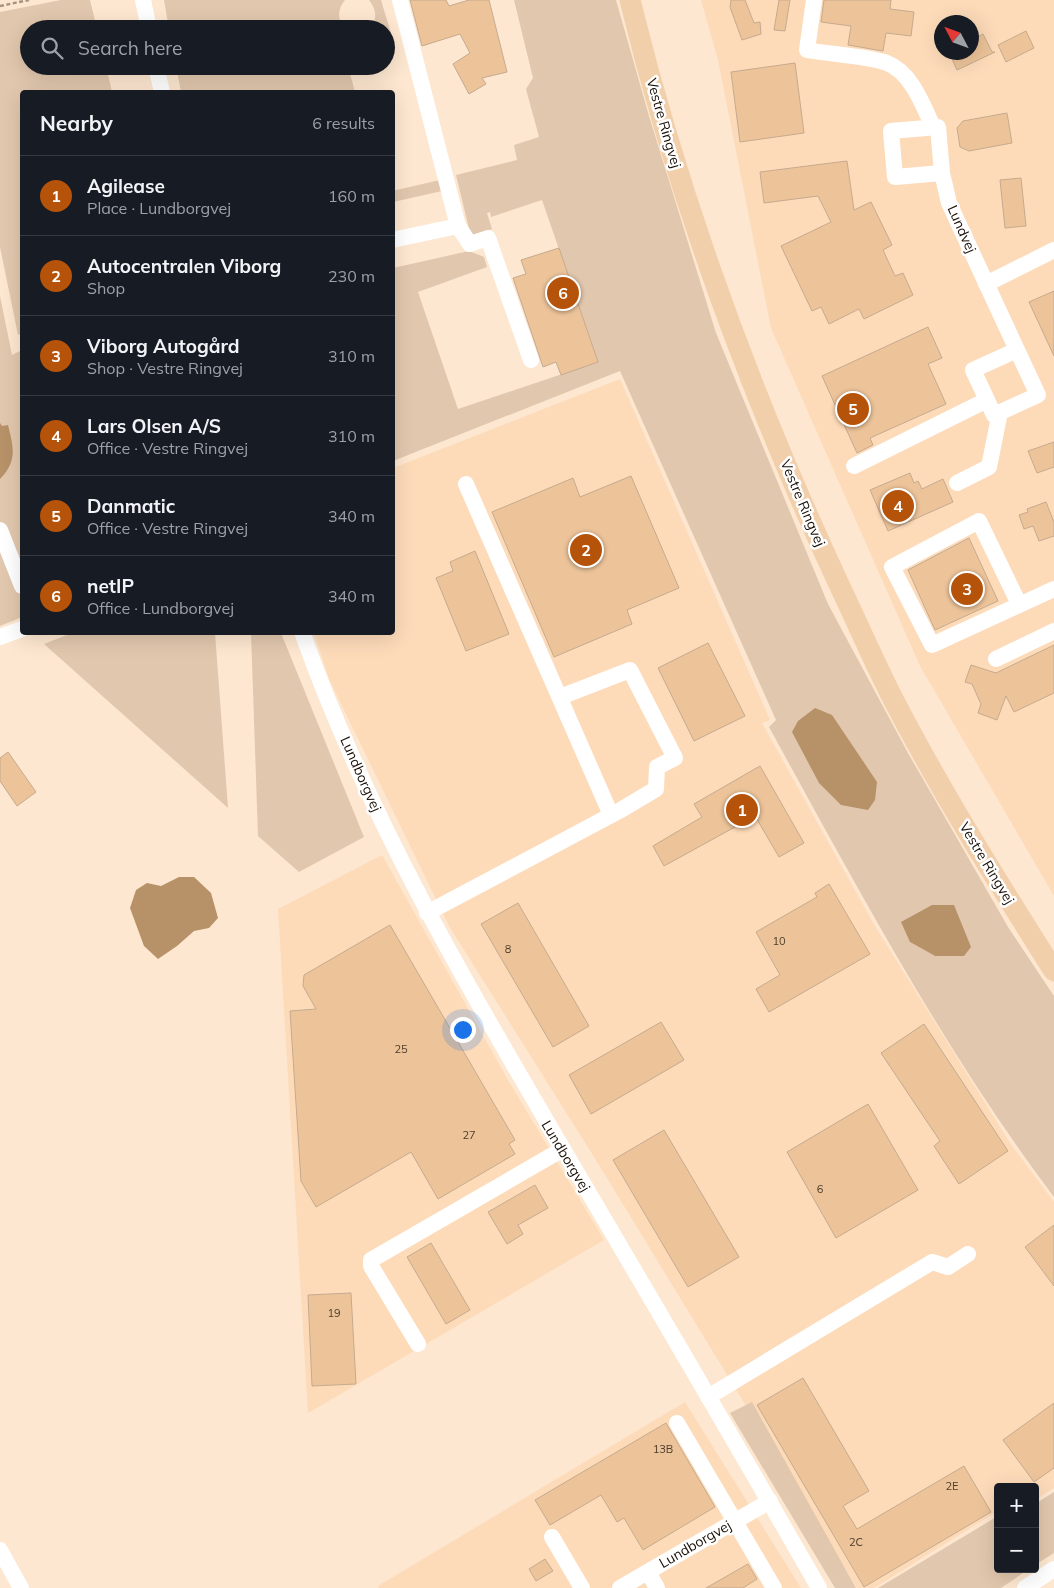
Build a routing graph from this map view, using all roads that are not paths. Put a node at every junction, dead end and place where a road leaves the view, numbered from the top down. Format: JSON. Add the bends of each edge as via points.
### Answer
{"nodes":[{"id":1,"x":143,"y":0,"type":"edge"},
{"id":2,"x":400,"y":0,"type":"edge"},
{"id":3,"x":630,"y":0,"type":"edge"},
{"id":4,"x":814,"y":0,"type":"edge"},
{"id":5,"x":147,"y":20,"type":"edge"},
{"id":6,"x":158,"y":75,"type":"edge"},
{"id":7,"x":162,"y":90,"type":"edge"},
{"id":8,"x":933,"y":127,"type":"junction"},
{"id":9,"x":942,"y":174,"type":"junction"},
{"id":10,"x":458,"y":226,"type":"junction"},
{"id":11,"x":395,"y":239,"type":"edge"},
{"id":12,"x":1054,"y":250,"type":"edge"},
{"id":13,"x":986,"y":284,"type":"junction"},
{"id":14,"x":1017,"y":350,"type":"junction"},
{"id":15,"x":530,"y":360,"type":"dead end"},
{"id":16,"x":987,"y":400,"type":"junction"},
{"id":17,"x":1000,"y":412,"type":"junction"},
{"id":18,"x":854,"y":466,"type":"dead end"},
{"id":19,"x":957,"y":483,"type":"dead end"},
{"id":20,"x":466,"y":484,"type":"dead end"},
{"id":21,"x":0,"y":530,"type":"edge"},
{"id":22,"x":20,"y":581,"type":"edge"},
{"id":23,"x":1054,"y":589,"type":"edge"},
{"id":24,"x":1019,"y":604,"type":"junction"},
{"id":25,"x":20,"y":630,"type":"edge"},
{"id":26,"x":1054,"y":630,"type":"edge"},
{"id":27,"x":303,"y":635,"type":"edge"},
{"id":28,"x":0,"y":637,"type":"edge"},
{"id":29,"x":996,"y":659,"type":"dead end"},
{"id":30,"x":560,"y":697,"type":"junction"},
{"id":31,"x":611,"y":815,"type":"junction"},
{"id":32,"x":427,"y":913,"type":"junction"},
{"id":33,"x":1054,"y":971,"type":"edge"},
{"id":34,"x":563,"y":1149,"type":"junction"},
{"id":35,"x":968,"y":1254,"type":"dead end"},
{"id":36,"x":418,"y":1344,"type":"dead end"},
{"id":37,"x":708,"y":1397,"type":"junction"},
{"id":38,"x":677,"y":1424,"type":"dead end"},
{"id":39,"x":770,"y":1501,"type":"junction"},
{"id":40,"x":733,"y":1522,"type":"junction"},
{"id":41,"x":552,"y":1538,"type":"dead end"},
{"id":42,"x":0,"y":1550,"type":"edge"},
{"id":43,"x":1054,"y":1569,"type":"edge"},
{"id":44,"x":648,"y":1572,"type":"junction"},
{"id":45,"x":21,"y":1588,"type":"edge"},
{"id":46,"x":582,"y":1588,"type":"edge"},
{"id":47,"x":620,"y":1588,"type":"edge"},
{"id":48,"x":657,"y":1588,"type":"edge"},
{"id":49,"x":774,"y":1588,"type":"edge"},
{"id":50,"x":819,"y":1588,"type":"edge"},
{"id":51,"x":1025,"y":1588,"type":"edge"}],
"edges":[{"from":1,"to":5,"type":"street"},
{"from":2,"to":10,"type":"street"},
{"from":3,"to":33,"type":"main road","name":"Vestre Ringvej","via":[[674,158],[724,306],[808,519],[891,694],[980,854]]},
{"from":4,"to":8,"type":"street","via":[[807,50],[886,63],[899,70],[920,97]]},
{"from":6,"to":7,"type":"street"},
{"from":8,"to":9,"type":"street","name":"Lundvej","via":[[938,127]]},
{"from":8,"to":9,"type":"street","via":[[891,131],[895,177]]},
{"from":9,"to":13,"type":"street","name":"Lundvej","via":[[949,203]]},
{"from":10,"to":11,"type":"street"},
{"from":10,"to":15,"type":"street","via":[[470,244],[488,238]]},
{"from":12,"to":13,"type":"street"},
{"from":13,"to":14,"type":"street","name":"Lundvej"},
{"from":14,"to":16,"type":"street","via":[[973,370]]},
{"from":14,"to":17,"type":"street","name":"Lundvej","via":[[1038,395]]},
{"from":16,"to":17,"type":"street","via":[[994,415]]},
{"from":16,"to":18,"type":"street"},
{"from":17,"to":19,"type":"street","via":[[989,467]]},
{"from":20,"to":30,"type":"street"},
{"from":21,"to":22,"type":"street"},
{"from":23,"to":24,"type":"street"},
{"from":24,"to":24,"type":"street","via":[[979,522],[892,567],[932,645]]},
{"from":25,"to":28,"type":"street"},
{"from":26,"to":29,"type":"street"},
{"from":27,"to":32,"type":"street","name":"Lundborgvej","via":[[364,786]]},
{"from":30,"to":31,"type":"street"},
{"from":30,"to":31,"type":"street","via":[[630,670],[675,758],[657,767],[656,789]]},
{"from":31,"to":32,"type":"street"},
{"from":32,"to":34,"type":"street","name":"Lundborgvej"},
{"from":34,"to":36,"type":"street","via":[[371,1260],[371,1266]]},
{"from":34,"to":37,"type":"street","name":"Lundborgvej"},
{"from":35,"to":37,"type":"street","via":[[948,1267],[932,1262]]},
{"from":37,"to":39,"type":"street","name":"Lundborgvej"},
{"from":38,"to":40,"type":"street"},
{"from":39,"to":40,"type":"street","name":"Lundborgvej"},
{"from":39,"to":50,"type":"street","name":"Lundborgvej"},
{"from":40,"to":44,"type":"street","name":"Lundborgvej"},
{"from":40,"to":49,"type":"street"},
{"from":41,"to":46,"type":"street"},
{"from":42,"to":45,"type":"street"},
{"from":43,"to":51,"type":"street"},
{"from":44,"to":47,"type":"street","name":"Lundborgvej"},
{"from":44,"to":48,"type":"street"}]}
